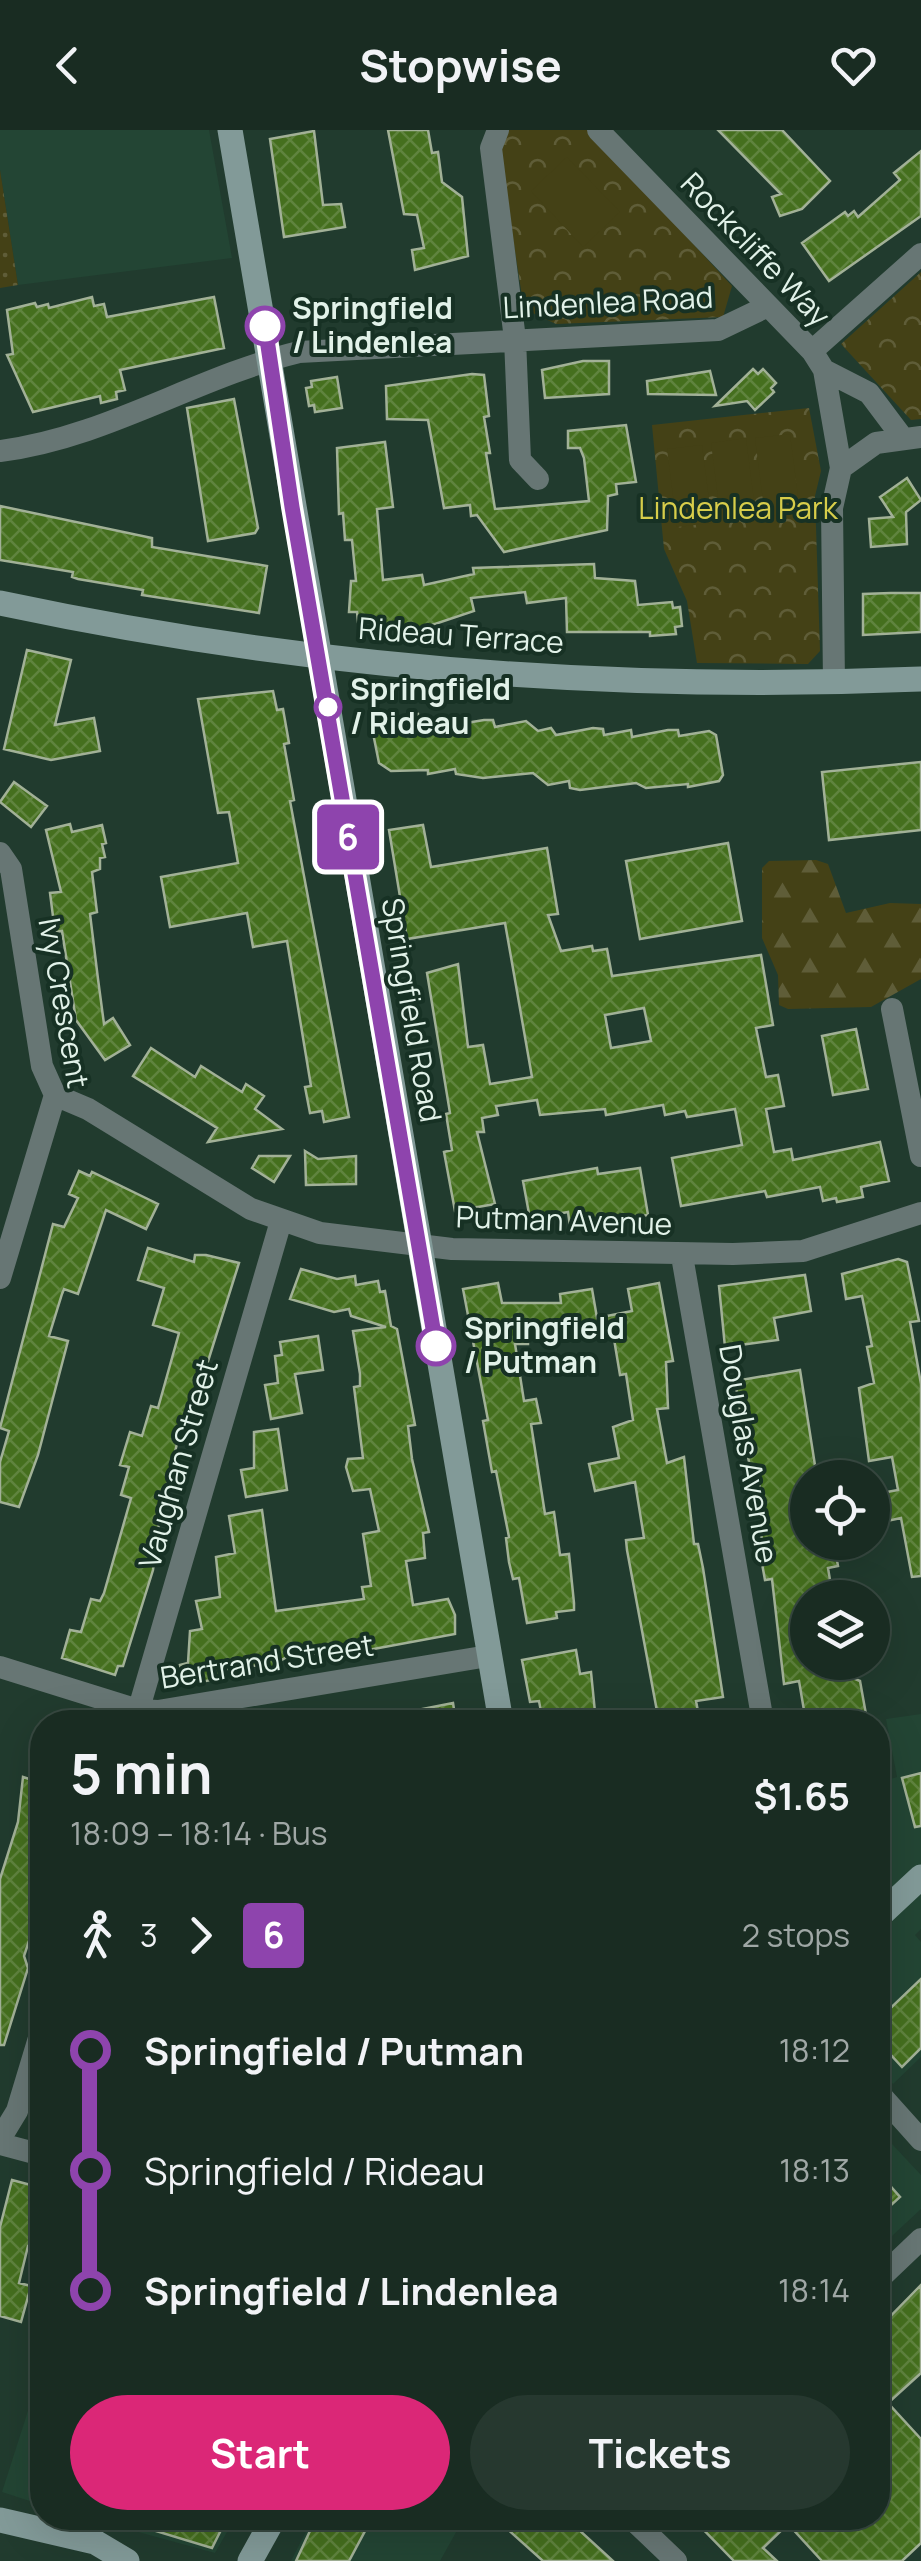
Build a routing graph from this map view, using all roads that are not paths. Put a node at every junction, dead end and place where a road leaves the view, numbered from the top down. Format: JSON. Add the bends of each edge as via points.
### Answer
{"nodes":[{"id":1,"x":230,"y":130,"type":"edge"},
{"id":2,"x":498,"y":130,"type":"edge"},
{"id":3,"x":598,"y":130,"type":"edge"},
{"id":4,"x":921,"y":254,"type":"edge"},
{"id":5,"x":766,"y":307,"type":"junction"},
{"id":6,"x":515,"y":339,"type":"junction"},
{"id":7,"x":818,"y":360,"type":"junction"},
{"id":8,"x":271,"y":362,"type":"junction"},
{"id":9,"x":911,"y":437,"type":"edge"},
{"id":10,"x":0,"y":451,"type":"edge"},
{"id":11,"x":840,"y":468,"type":"junction"},
{"id":12,"x":538,"y":478,"type":"dead end"},
{"id":13,"x":0,"y":603,"type":"edge"},
{"id":14,"x":318,"y":658,"type":"junction"},
{"id":15,"x":921,"y":679,"type":"edge"},
{"id":16,"x":834,"y":683,"type":"junction"},
{"id":17,"x":0,"y":853,"type":"edge"},
{"id":18,"x":892,"y":1009,"type":"dead end"},
{"id":19,"x":54,"y":1095,"type":"junction"},
{"id":20,"x":921,"y":1156,"type":"edge"},
{"id":21,"x":921,"y":1213,"type":"edge"},
{"id":22,"x":281,"y":1221,"type":"junction"},
{"id":23,"x":419,"y":1243,"type":"junction"},
{"id":24,"x":682,"y":1256,"type":"junction"},
{"id":25,"x":0,"y":1278,"type":"edge"},
{"id":26,"x":488,"y":1656,"type":"junction"},
{"id":27,"x":0,"y":1667,"type":"edge"},
{"id":28,"x":119,"y":1710,"type":"edge"},
{"id":29,"x":138,"y":1710,"type":"edge"},
{"id":30,"x":164,"y":1710,"type":"edge"},
{"id":31,"x":499,"y":1710,"type":"edge"},
{"id":32,"x":761,"y":1710,"type":"edge"},
{"id":33,"x":921,"y":1877,"type":"edge"},
{"id":34,"x":890,"y":1906,"type":"edge"},
{"id":35,"x":30,"y":2070,"type":"edge"},
{"id":36,"x":890,"y":2105,"type":"edge"},
{"id":37,"x":921,"y":2140,"type":"edge"},
{"id":38,"x":0,"y":2141,"type":"edge"},
{"id":39,"x":30,"y":2151,"type":"edge"},
{"id":40,"x":921,"y":2239,"type":"edge"},
{"id":41,"x":890,"y":2269,"type":"edge"},
{"id":42,"x":0,"y":2520,"type":"edge"},
{"id":43,"x":30,"y":2529,"type":"edge"},
{"id":44,"x":32,"y":2530,"type":"edge"},
{"id":45,"x":267,"y":2530,"type":"edge"},
{"id":46,"x":644,"y":2530,"type":"edge"},
{"id":47,"x":39,"y":2532,"type":"junction"},
{"id":48,"x":88,"y":2561,"type":"edge"},
{"id":49,"x":127,"y":2561,"type":"edge"},
{"id":50,"x":250,"y":2561,"type":"edge"},
{"id":51,"x":676,"y":2561,"type":"edge"}],
"edges":[{"from":1,"to":8,"type":"street","name":"Springfield Road"},
{"from":2,"to":6,"type":"street","via":[[491,148]]},
{"from":3,"to":5,"type":"street","name":"Rockcliffe Way"},
{"from":4,"to":7,"type":"street"},
{"from":5,"to":6,"type":"street","name":"Lindenlea Road","via":[[718,330]]},
{"from":5,"to":7,"type":"street","name":"Rockcliffe Way"},
{"from":6,"to":8,"type":"street","name":"Lindenlea Road","via":[[298,352]]},
{"from":6,"to":12,"type":"street","via":[[520,460]]},
{"from":7,"to":9,"type":"street","name":"Rockcliffe Way","via":[[868,393]]},
{"from":7,"to":11,"type":"street","name":"Rockcliffe Way"},
{"from":8,"to":10,"type":"street","name":"Lindenlea Road","via":[[50,445]]},
{"from":8,"to":14,"type":"street","name":"Springfield Road"},
{"from":9,"to":11,"type":"street","name":"Rockcliffe Way","via":[[876,442]]},
{"from":11,"to":16,"type":"street","via":[[832,508]]},
{"from":13,"to":14,"type":"street","name":"Rideau Terrace"},
{"from":14,"to":16,"type":"street","name":"Rideau Terrace","via":[[604,680]]},
{"from":14,"to":23,"type":"street","name":"Springfield Road"},
{"from":15,"to":16,"type":"street","name":"Rideau Terrace"},
{"from":17,"to":19,"type":"street","name":"Ivy Crescent","via":[[11,870],[42,1066]]},
{"from":18,"to":20,"type":"street"},
{"from":19,"to":22,"type":"street","name":"Putman Avenue"},
{"from":19,"to":25,"type":"street","name":"Ivy Crescent"},
{"from":21,"to":24,"type":"street","name":"Putman Avenue","via":[[803,1251]]},
{"from":22,"to":23,"type":"street","name":"Putman Avenue","via":[[320,1233]]},
{"from":22,"to":29,"type":"street","name":"Vaughan Street"},
{"from":23,"to":24,"type":"street","name":"Putman Avenue"},
{"from":23,"to":26,"type":"street","name":"Springfield Road"},
{"from":24,"to":32,"type":"street","name":"Douglas Avenue"},
{"from":26,"to":30,"type":"street","name":"Bertrand Street"},
{"from":26,"to":31,"type":"street","name":"Springfield Road"},
{"from":27,"to":28,"type":"street","name":"Bertrand Street"},
{"from":33,"to":34,"type":"street"},
{"from":35,"to":38,"type":"street"},
{"from":36,"to":37,"type":"street"},
{"from":38,"to":39,"type":"street"},
{"from":40,"to":41,"type":"street"},
{"from":42,"to":43,"type":"street"},
{"from":44,"to":47,"type":"street"},
{"from":45,"to":50,"type":"street"},
{"from":46,"to":51,"type":"street"},
{"from":47,"to":48,"type":"street"},
{"from":47,"to":49,"type":"street","via":[[95,2542]]}]}
